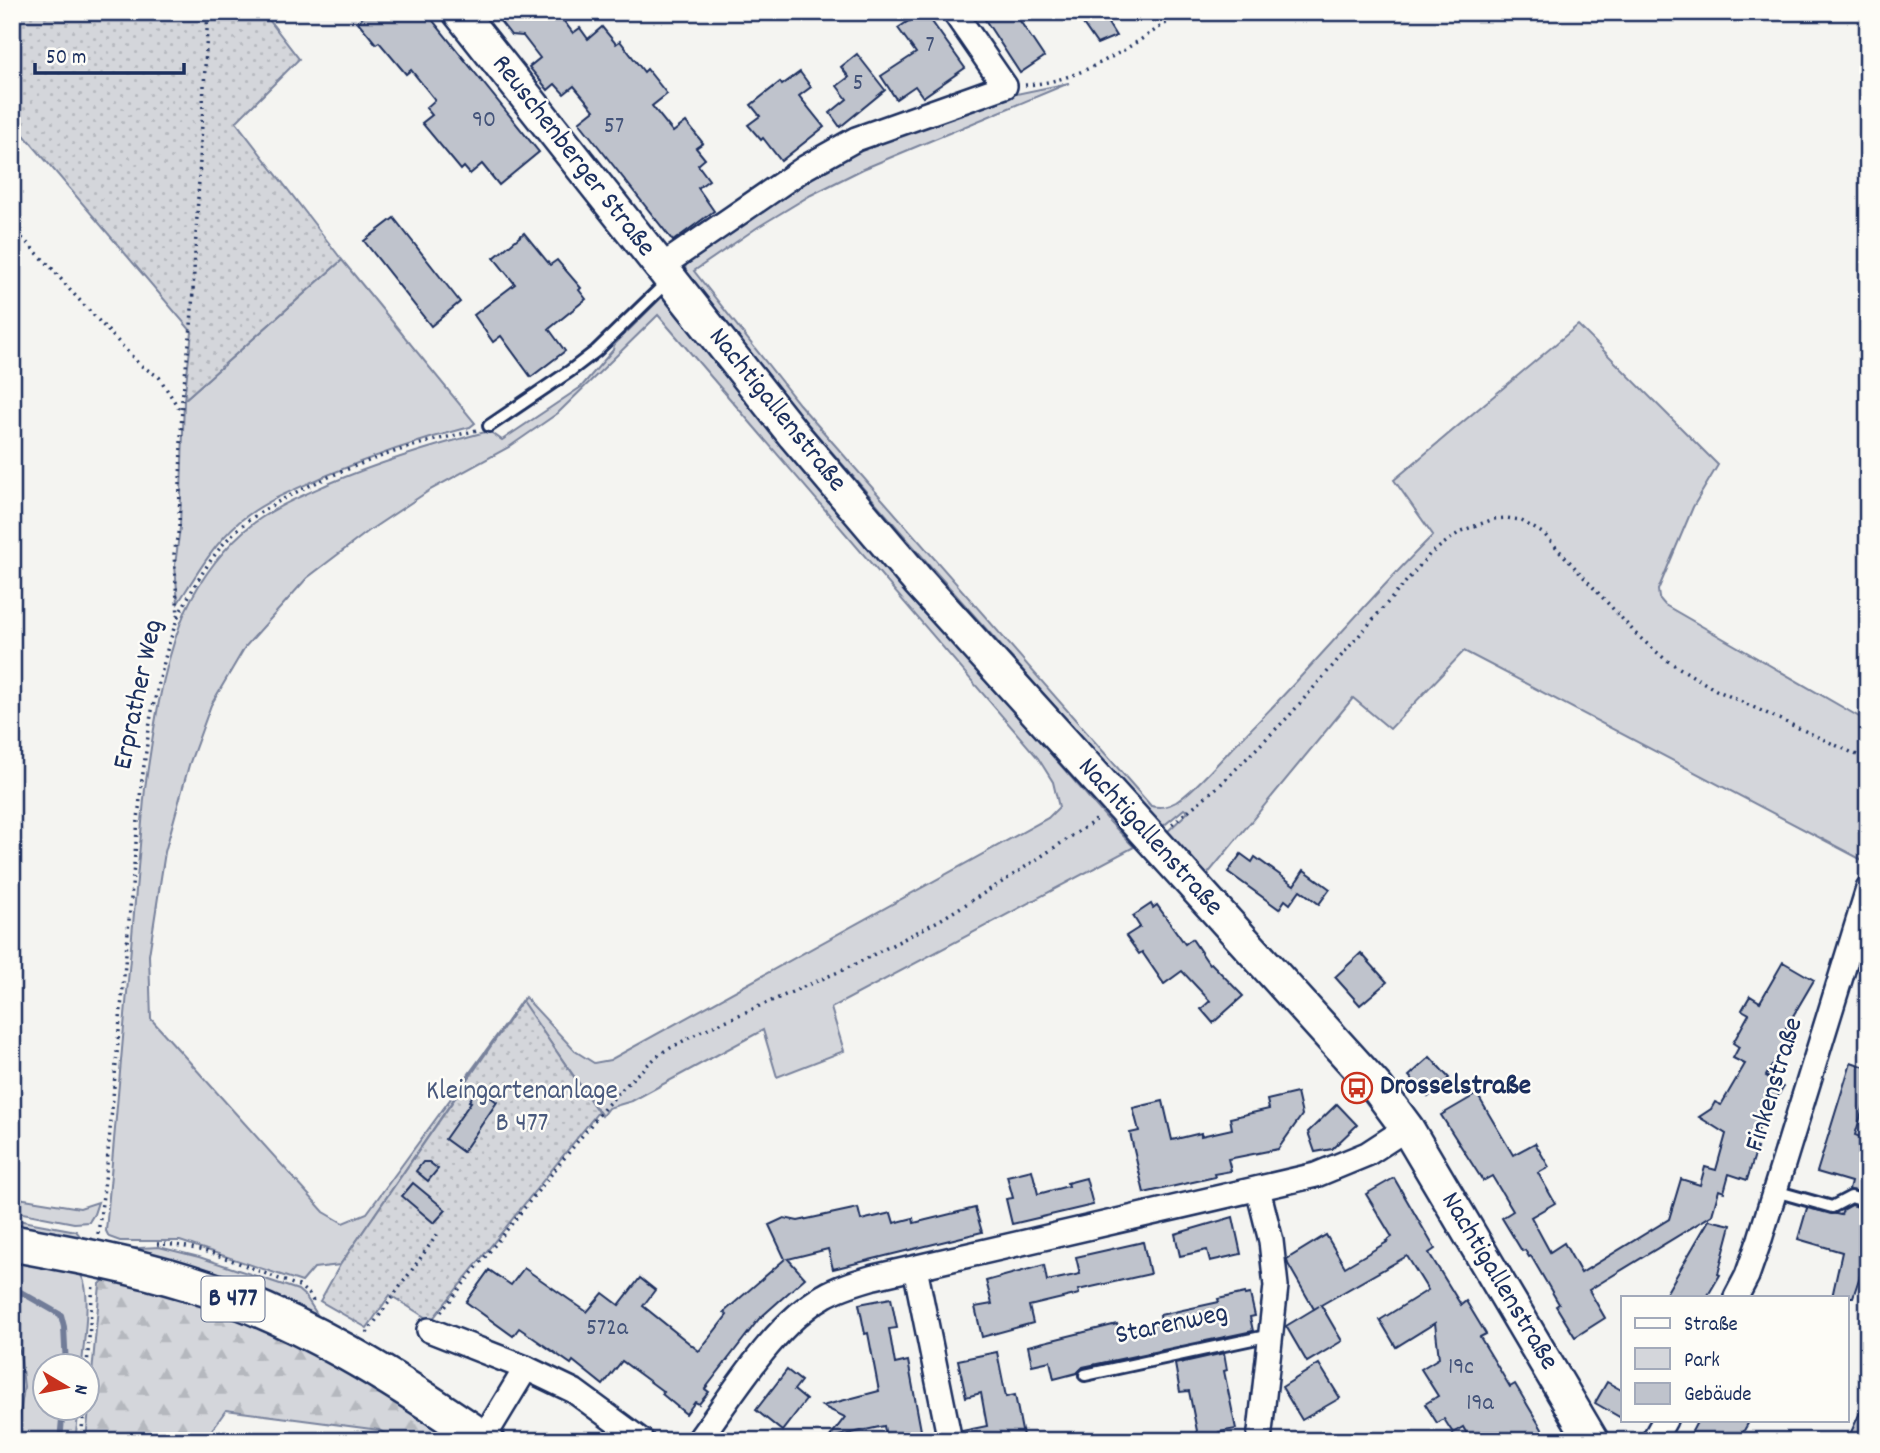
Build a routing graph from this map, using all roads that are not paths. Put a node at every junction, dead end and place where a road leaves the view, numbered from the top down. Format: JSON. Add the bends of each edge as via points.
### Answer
{"nodes":[{"id":1,"x":458,"y":12,"type":"edge"},
{"id":2,"x":954,"y":12,"type":"edge"},
{"id":3,"x":664,"y":274,"type":"junction"},
{"id":4,"x":489,"y":426,"type":"road end"},
{"id":5,"x":1868,"y":889,"type":"edge"},
{"id":6,"x":1407,"y":1128,"type":"junction"},
{"id":7,"x":1258,"y":1189,"type":"junction"},
{"id":8,"x":1775,"y":1191,"type":"junction"},
{"id":9,"x":1868,"y":1202,"type":"edge"},
{"id":10,"x":12,"y":1242,"type":"edge"},
{"id":11,"x":915,"y":1268,"type":"junction"},
{"id":12,"x":1736,"y":1296,"type":"edge"},
{"id":13,"x":429,"y":1330,"type":"road end"},
{"id":14,"x":1271,"y":1335,"type":"junction"},
{"id":15,"x":526,"y":1368,"type":"junction"},
{"id":16,"x":1086,"y":1375,"type":"dead end"},
{"id":17,"x":1664,"y":1422,"type":"edge"},
{"id":18,"x":485,"y":1440,"type":"edge"},
{"id":19,"x":642,"y":1441,"type":"edge"},
{"id":20,"x":698,"y":1441,"type":"edge"},
{"id":21,"x":950,"y":1441,"type":"edge"},
{"id":22,"x":1259,"y":1441,"type":"edge"},
{"id":23,"x":1592,"y":1441,"type":"edge"},
{"id":24,"x":1653,"y":1441,"type":"edge"}],
"edges":[{"from":1,"to":3,"type":"main road","name":"Reuschenberger Straße"},
{"from":2,"to":3,"type":"street","via":[[1005,86],[856,139],[806,167]]},
{"from":3,"to":4,"type":"lane","via":[[596,351]]},
{"from":3,"to":6,"type":"main road","name":"Nachtigallenstraße","via":[[918,581],[1378,1089]]},
{"from":5,"to":8,"type":"street","name":"Finkenstraße"},
{"from":6,"to":7,"type":"street","via":[[1333,1169]]},
{"from":6,"to":23,"type":"main road","name":"Nachtigallenstraße"},
{"from":7,"to":11,"type":"street"},
{"from":7,"to":14,"type":"street","name":"Starenweg","via":[[1276,1275]]},
{"from":8,"to":9,"type":"lane","via":[[1832,1207],[1851,1196]]},
{"from":8,"to":12,"type":"street","name":"Finkenstraße","via":[[1752,1264]]},
{"from":10,"to":18,"type":"main road","number":"B 477","via":[[190,1284],[292,1323],[360,1359]]},
{"from":11,"to":20,"type":"street","via":[[848,1285],[808,1306],[764,1352]]},
{"from":11,"to":21,"type":"street"},
{"from":13,"to":15,"type":"street"},
{"from":14,"to":16,"type":"lane","name":"Starenweg"},
{"from":14,"to":22,"type":"street","name":"Starenweg"},
{"from":15,"to":18,"type":"street"},
{"from":15,"to":19,"type":"street","via":[[574,1391]]},
{"from":17,"to":24,"type":"street"}]}
